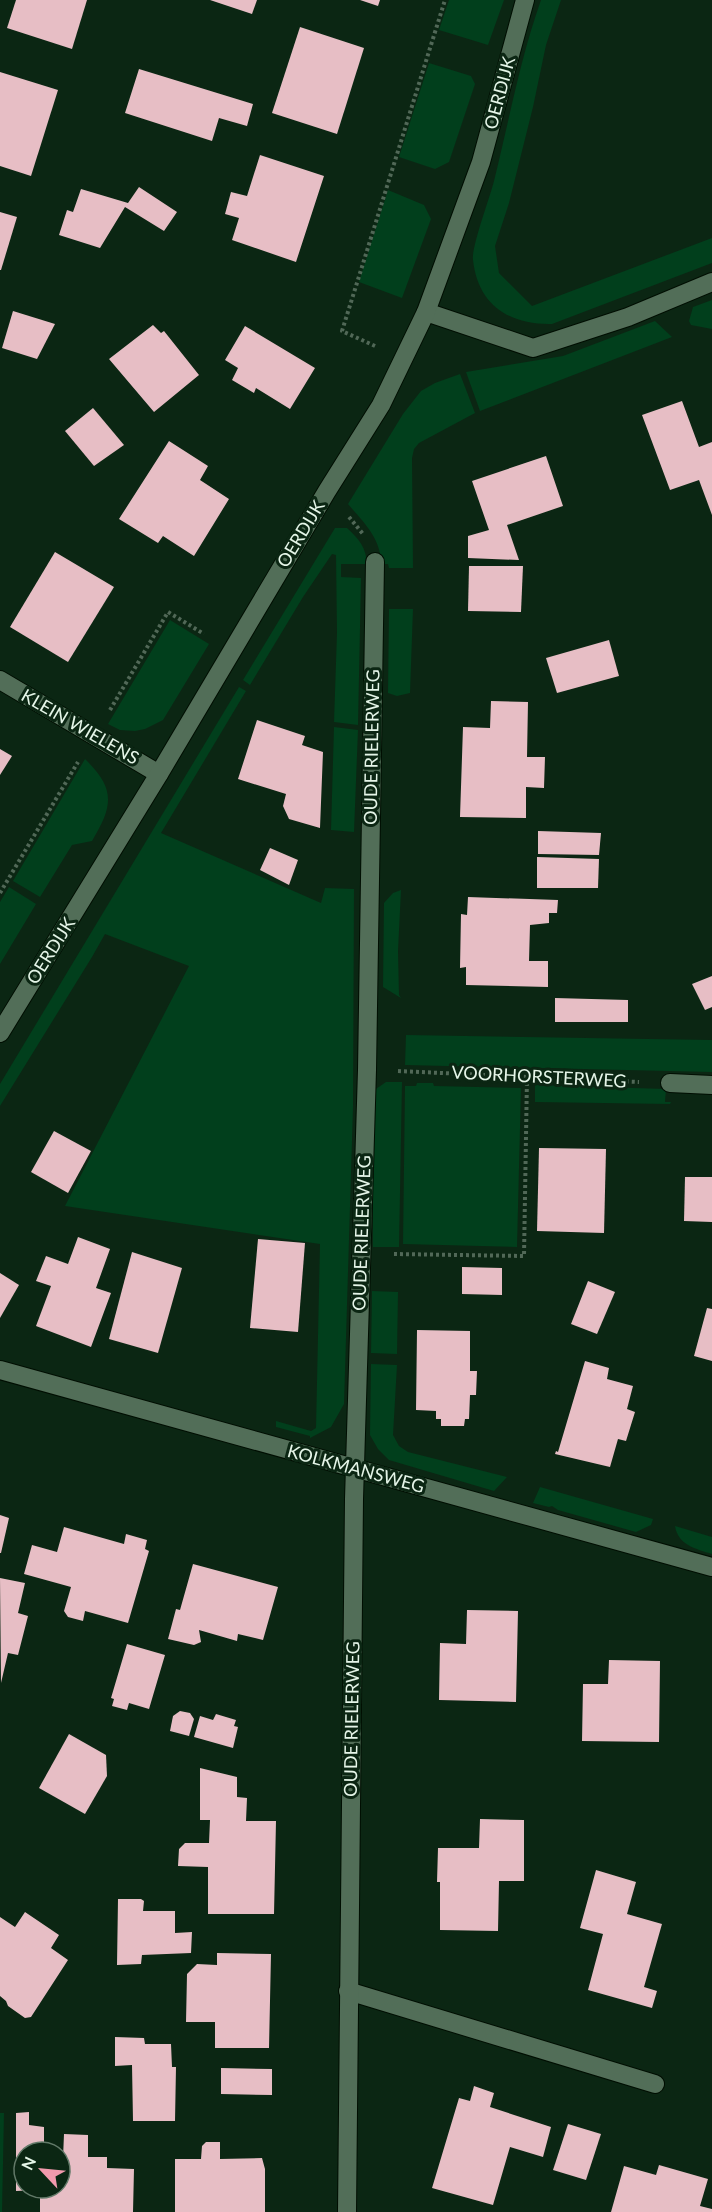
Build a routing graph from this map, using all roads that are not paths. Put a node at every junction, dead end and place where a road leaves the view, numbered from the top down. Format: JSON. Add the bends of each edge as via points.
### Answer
{"nodes":[{"id":1,"x":525,"y":0,"type":"edge"},
{"id":2,"x":712,"y":282,"type":"edge"},
{"id":3,"x":426,"y":312,"type":"junction"},
{"id":4,"x":375,"y":562,"type":"road end"},
{"id":5,"x":0,"y":680,"type":"edge"},
{"id":6,"x":159,"y":774,"type":"junction"},
{"id":7,"x":0,"y":1033,"type":"edge"},
{"id":8,"x":670,"y":1083,"type":"road end"},
{"id":9,"x":712,"y":1085,"type":"edge"},
{"id":10,"x":0,"y":1370,"type":"edge"},
{"id":11,"x":356,"y":1469,"type":"junction"},
{"id":12,"x":712,"y":1567,"type":"edge"},
{"id":13,"x":348,"y":1991,"type":"junction"},
{"id":14,"x":655,"y":2084,"type":"dead end"},
{"id":15,"x":346,"y":2212,"type":"edge"}],
"edges":[{"from":1,"to":3,"type":"street","name":"OERDIJK","via":[[481,162]]},
{"from":2,"to":3,"type":"street","via":[[628,317],[533,348]]},
{"from":3,"to":6,"type":"street","name":"OERDIJK","via":[[381,405]]},
{"from":4,"to":11,"type":"street","name":"OUDE RIELERWEG"},
{"from":5,"to":6,"type":"street","name":"KLEIN WIELENS"},
{"from":6,"to":7,"type":"street","name":"OERDIJK"},
{"from":8,"to":9,"type":"street"},
{"from":10,"to":11,"type":"street","name":"KOLKMANSWEG"},
{"from":11,"to":12,"type":"street","name":"KOLKMANSWEG"},
{"from":11,"to":13,"type":"street","name":"OUDE RIELERWEG"},
{"from":13,"to":14,"type":"street"},
{"from":13,"to":15,"type":"street","name":"OUDE RIELERWEG"}]}
